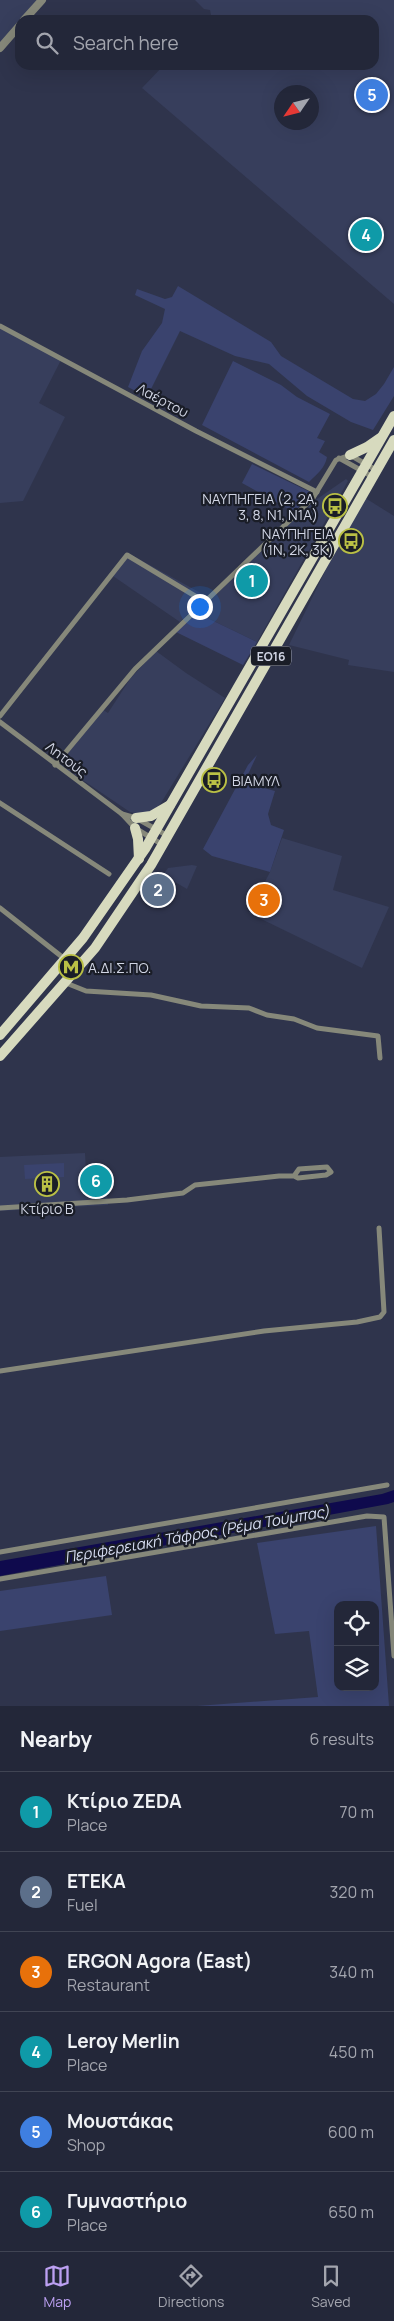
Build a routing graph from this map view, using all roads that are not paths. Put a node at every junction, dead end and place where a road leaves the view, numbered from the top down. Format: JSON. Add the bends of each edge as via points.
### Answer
{"nodes":[{"id":1,"x":42,"y":0,"type":"edge"},
{"id":2,"x":28,"y":15,"type":"edge"},
{"id":3,"x":15,"y":31,"type":"edge"},
{"id":4,"x":0,"y":48,"type":"edge"},
{"id":5,"x":0,"y":326,"type":"edge"},
{"id":6,"x":394,"y":416,"type":"edge"},
{"id":7,"x":384,"y":434,"type":"junction"},
{"id":8,"x":394,"y":440,"type":"edge"},
{"id":9,"x":350,"y":455,"type":"junction"},
{"id":10,"x":339,"y":458,"type":"junction"},
{"id":11,"x":365,"y":468,"type":"junction"},
{"id":12,"x":375,"y":474,"type":"junction"},
{"id":13,"x":317,"y":492,"type":"junction"},
{"id":14,"x":205,"y":602,"type":"junction"},
{"id":15,"x":0,"y":716,"type":"edge"},
{"id":16,"x":0,"y":722,"type":"edge"},
{"id":17,"x":55,"y":765,"type":"junction"},
{"id":18,"x":0,"y":803,"type":"edge"},
{"id":19,"x":172,"y":803,"type":"junction"},
{"id":20,"x":122,"y":814,"type":"junction"},
{"id":21,"x":136,"y":823,"type":"junction"},
{"id":22,"x":154,"y":834,"type":"junction"},
{"id":23,"x":166,"y":841,"type":"junction"},
{"id":24,"x":139,"y":859,"type":"junction"},
{"id":25,"x":109,"y":874,"type":"dead end"},
{"id":26,"x":0,"y":908,"type":"edge"},
{"id":27,"x":66,"y":960,"type":"junction"},
{"id":28,"x":66,"y":983,"type":"junction"},
{"id":29,"x":0,"y":1035,"type":"edge"},
{"id":30,"x":0,"y":1056,"type":"edge"},
{"id":31,"x":380,"y":1058,"type":"dead end"},
{"id":32,"x":294,"y":1176,"type":"junction"},
{"id":33,"x":0,"y":1208,"type":"edge"},
{"id":34,"x":379,"y":1228,"type":"dead end"},
{"id":35,"x":0,"y":1371,"type":"edge"},
{"id":36,"x":387,"y":1484,"type":"dead end"},
{"id":37,"x":0,"y":1552,"type":"edge"},
{"id":38,"x":0,"y":1579,"type":"edge"},
{"id":39,"x":394,"y":1656,"type":"edge"}],
"edges":[{"from":1,"to":2,"type":"street"},
{"from":3,"to":4,"type":"street"},
{"from":5,"to":13,"type":"street","name":"Λαέρτου"},
{"from":6,"to":7,"type":"main road","number":"ΕΟ16"},
{"from":7,"to":9,"type":"main road"},
{"from":7,"to":11,"type":"main road","number":"ΕΟ16"},
{"from":8,"to":12,"type":"main road","number":"ΕΟ16"},
{"from":9,"to":10,"type":"street"},
{"from":9,"to":11,"type":"street"},
{"from":10,"to":11,"type":"street"},
{"from":10,"to":13,"type":"street"},
{"from":11,"to":12,"type":"street"},
{"from":11,"to":19,"type":"main road","number":"ΕΟ16"},
{"from":12,"to":23,"type":"main road","number":"ΕΟ16"},
{"from":13,"to":14,"type":"street"},
{"from":14,"to":15,"type":"street","via":[[126,554]]},
{"from":14,"to":17,"type":"street","via":[[135,669]]},
{"from":16,"to":17,"type":"street","name":"Λητούς"},
{"from":17,"to":20,"type":"street","name":"Λητούς"},
{"from":18,"to":25,"type":"street"},
{"from":19,"to":21,"type":"main road"},
{"from":19,"to":22,"type":"main road","number":"ΕΟ16"},
{"from":20,"to":21,"type":"street","name":"Λητούς"},
{"from":20,"to":21,"type":"street","name":"Λητούς"},
{"from":21,"to":22,"type":"street","name":"Λητούς"},
{"from":21,"to":22,"type":"street","name":"Λητούς"},
{"from":21,"to":24,"type":"main road"},
{"from":22,"to":23,"type":"street","name":"Λητούς"},
{"from":22,"to":23,"type":"street","name":"Λητούς"},
{"from":22,"to":24,"type":"main road","number":"ΕΟ16"},
{"from":23,"to":28,"type":"main road","number":"ΕΟ16","via":[[105,935]]},
{"from":24,"to":27,"type":"main road","number":"ΕΟ16"},
{"from":26,"to":27,"type":"street"},
{"from":27,"to":29,"type":"main road","number":"ΕΟ16"},
{"from":28,"to":30,"type":"main road","number":"ΕΟ16"},
{"from":28,"to":31,"type":"street","via":[[86,990],[150,994],[200,1006],[249,1008],[317,1028],[378,1036]]},
{"from":32,"to":32,"type":"street","via":[[299,1169],[317,1167],[327,1167],[331,1172],[326,1176]]},
{"from":32,"to":33,"type":"street","via":[[195,1185],[184,1193],[127,1200]]},
{"from":34,"to":35,"type":"street","via":[[384,1312],[380,1317]]},
{"from":36,"to":37,"type":"street"},
{"from":38,"to":39,"type":"street","via":[[367,1516],[384,1517]]}]}
